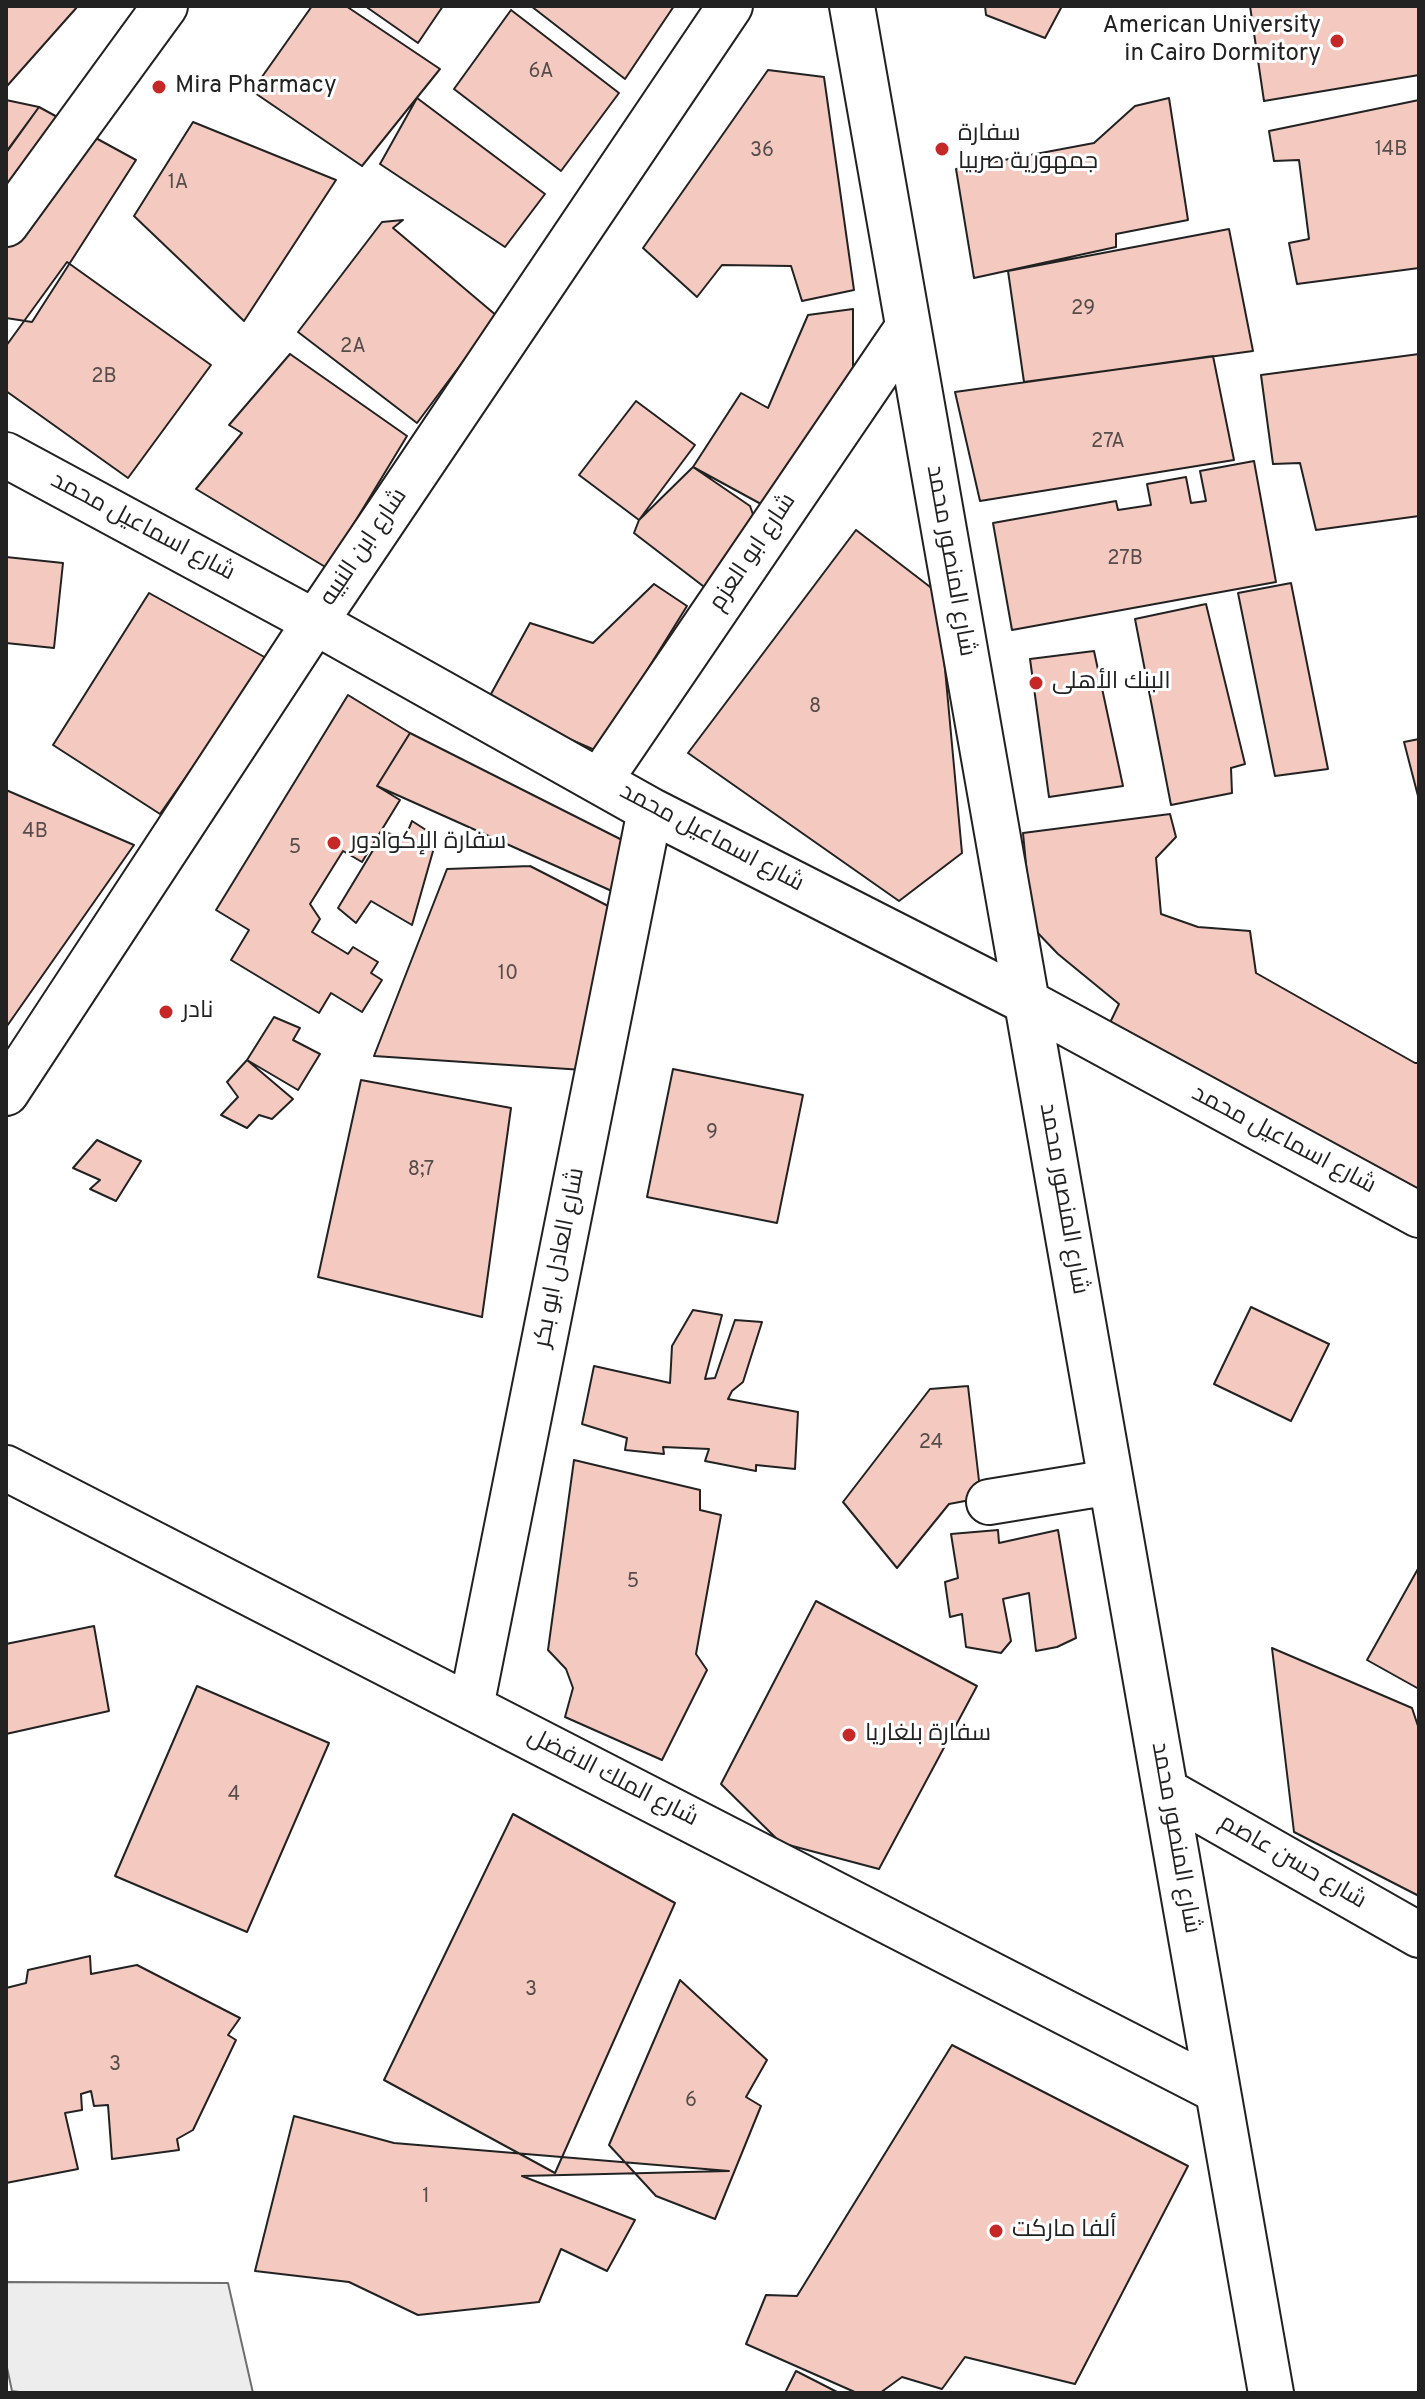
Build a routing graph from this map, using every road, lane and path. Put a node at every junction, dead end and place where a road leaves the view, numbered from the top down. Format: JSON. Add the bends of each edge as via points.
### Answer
{"nodes":[{"id":1,"x":165,"y":6,"type":"edge"},
{"id":2,"x":730,"y":6,"type":"edge"},
{"id":3,"x":852,"y":6,"type":"edge"},
{"id":4,"x":6,"y":224,"type":"edge"},
{"id":5,"x":908,"y":327,"type":"junction"},
{"id":6,"x":6,"y":455,"type":"edge"},
{"id":7,"x":315,"y":622,"type":"junction"},
{"id":8,"x":600,"y":780,"type":"junction"},
{"id":9,"x":650,"y":810,"type":"junction"},
{"id":10,"x":1027,"y":1002,"type":"junction"},
{"id":11,"x":6,"y":1093,"type":"edge"},
{"id":12,"x":1419,"y":1215,"type":"edge"},
{"id":13,"x":6,"y":1468,"type":"edge"},
{"id":14,"x":1111,"y":1482,"type":"junction"},
{"id":15,"x":989,"y":1502,"type":"dead end"},
{"id":16,"x":471,"y":1707,"type":"junction"},
{"id":17,"x":1166,"y":1791,"type":"junction"},
{"id":18,"x":1419,"y":1935,"type":"edge"},
{"id":19,"x":1218,"y":2091,"type":"junction"},
{"id":20,"x":1271,"y":2393,"type":"edge"}],
"edges":[{"from":1,"to":4,"type":"street"},
{"from":2,"to":7,"type":"street","name":"شارع ابن النبيه"},
{"from":3,"to":5,"type":"street","name":"شارع المنصور محمد"},
{"from":5,"to":8,"type":"street","name":"شارع ابو العزم"},
{"from":5,"to":10,"type":"street","name":"شارع المنصور محمد"},
{"from":6,"to":7,"type":"street","name":"شارع اسماعيل محمد"},
{"from":7,"to":8,"type":"street","name":"شارع اسماعيل محمد"},
{"from":7,"to":11,"type":"street","name":"شارع ابن النبيه"},
{"from":8,"to":9,"type":"street","name":"شارع اسماعيل محمد"},
{"from":9,"to":10,"type":"street","name":"شارع اسماعيل محمد"},
{"from":9,"to":16,"type":"street","name":"شارع العادل ابو بكر"},
{"from":10,"to":12,"type":"street","name":"شارع اسماعيل محمد"},
{"from":10,"to":14,"type":"street","name":"شارع المنصور محمد"},
{"from":13,"to":16,"type":"street","name":"شارع الملك الافضل"},
{"from":14,"to":15,"type":"street"},
{"from":14,"to":17,"type":"street","name":"شارع المنصور محمد"},
{"from":16,"to":19,"type":"street","name":"شارع الملك الافضل"},
{"from":17,"to":18,"type":"street","name":"شارع حسن عاصم"},
{"from":17,"to":19,"type":"street","name":"شارع المنصور محمد"},
{"from":19,"to":20,"type":"street","name":"شارع المنصور محمد"}]}
